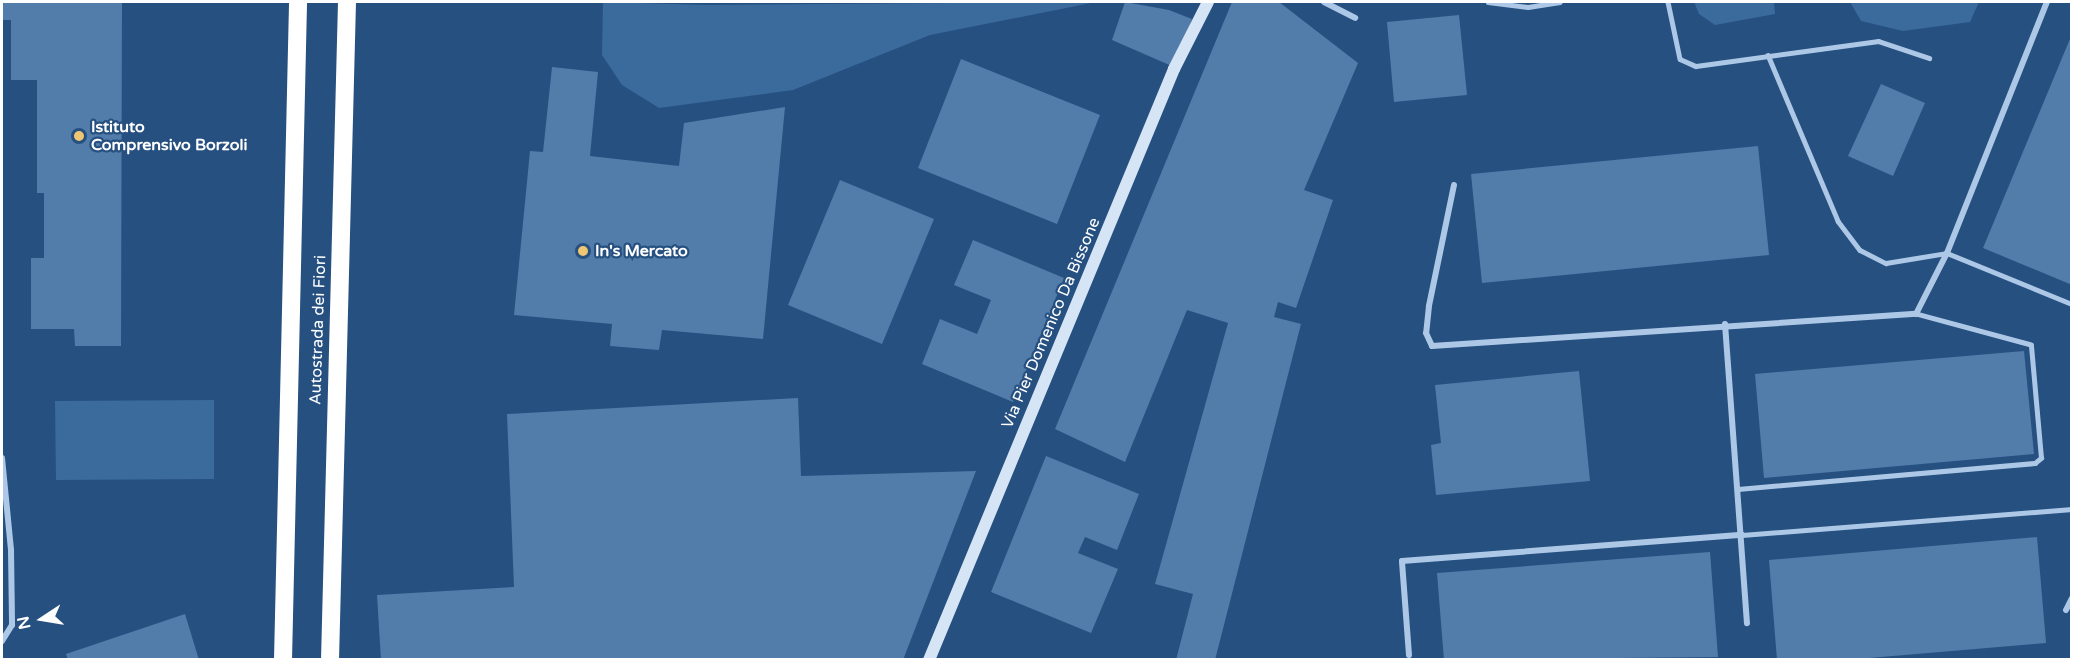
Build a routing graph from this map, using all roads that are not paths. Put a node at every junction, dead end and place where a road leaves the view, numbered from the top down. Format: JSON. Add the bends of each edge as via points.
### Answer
{"nodes":[{"id":1,"x":298,"y":2,"type":"edge"},
{"id":2,"x":347,"y":2,"type":"edge"},
{"id":3,"x":1208,"y":2,"type":"edge"},
{"id":4,"x":1323,"y":2,"type":"edge"},
{"id":5,"x":1488,"y":2,"type":"edge"},
{"id":6,"x":1560,"y":2,"type":"edge"},
{"id":7,"x":1668,"y":2,"type":"edge"},
{"id":8,"x":2047,"y":2,"type":"edge"},
{"id":9,"x":1355,"y":18,"type":"dead end"},
{"id":10,"x":1768,"y":55,"type":"junction"},
{"id":11,"x":1929,"y":58,"type":"dead end"},
{"id":12,"x":1454,"y":185,"type":"dead end"},
{"id":13,"x":1947,"y":253,"type":"junction"},
{"id":14,"x":2072,"y":304,"type":"edge"},
{"id":15,"x":1916,"y":314,"type":"junction"},
{"id":16,"x":1725,"y":324,"type":"junction"},
{"id":17,"x":2,"y":458,"type":"edge"},
{"id":18,"x":1738,"y":489,"type":"junction"},
{"id":19,"x":2072,"y":509,"type":"edge"},
{"id":20,"x":1742,"y":535,"type":"junction"},
{"id":21,"x":2072,"y":598,"type":"edge"},
{"id":22,"x":2066,"y":610,"type":"dead end"},
{"id":23,"x":1747,"y":623,"type":"dead end"},
{"id":24,"x":2,"y":641,"type":"edge"},
{"id":25,"x":1409,"y":655,"type":"dead end"},
{"id":26,"x":283,"y":660,"type":"edge"},
{"id":27,"x":330,"y":660,"type":"edge"},
{"id":28,"x":929,"y":660,"type":"edge"}],
"edges":[{"from":1,"to":26,"type":"highway","name":"Autostrada dei Fiori"},
{"from":2,"to":27,"type":"highway","name":"Autostrada dei Fiori"},
{"from":3,"to":28,"type":"main road","name":"Via Pier Domenico Da Bissone","via":[[1174,69]]},
{"from":4,"to":9,"type":"street"},
{"from":5,"to":6,"type":"lane","via":[[1528,7]]},
{"from":7,"to":10,"type":"lane","via":[[1680,59],[1696,66]]},
{"from":8,"to":13,"type":"street"},
{"from":10,"to":11,"type":"lane","via":[[1878,41]]},
{"from":10,"to":13,"type":"lane","via":[[1848,239],[1871,258],[1886,263]]},
{"from":12,"to":16,"type":"street","via":[[1429,306],[1426,333],[1432,346]]},
{"from":13,"to":14,"type":"lane"},
{"from":13,"to":15,"type":"street"},
{"from":15,"to":16,"type":"street"},
{"from":15,"to":18,"type":"lane","via":[[2031,345],[2041,458],[2036,463]]},
{"from":16,"to":18,"type":"street"},
{"from":17,"to":24,"type":"street","via":[[11,550],[12,625]]},
{"from":18,"to":20,"type":"street"},
{"from":19,"to":20,"type":"lane"},
{"from":20,"to":23,"type":"street"},
{"from":20,"to":25,"type":"street","via":[[1402,561]]},
{"from":21,"to":22,"type":"street"}]}
